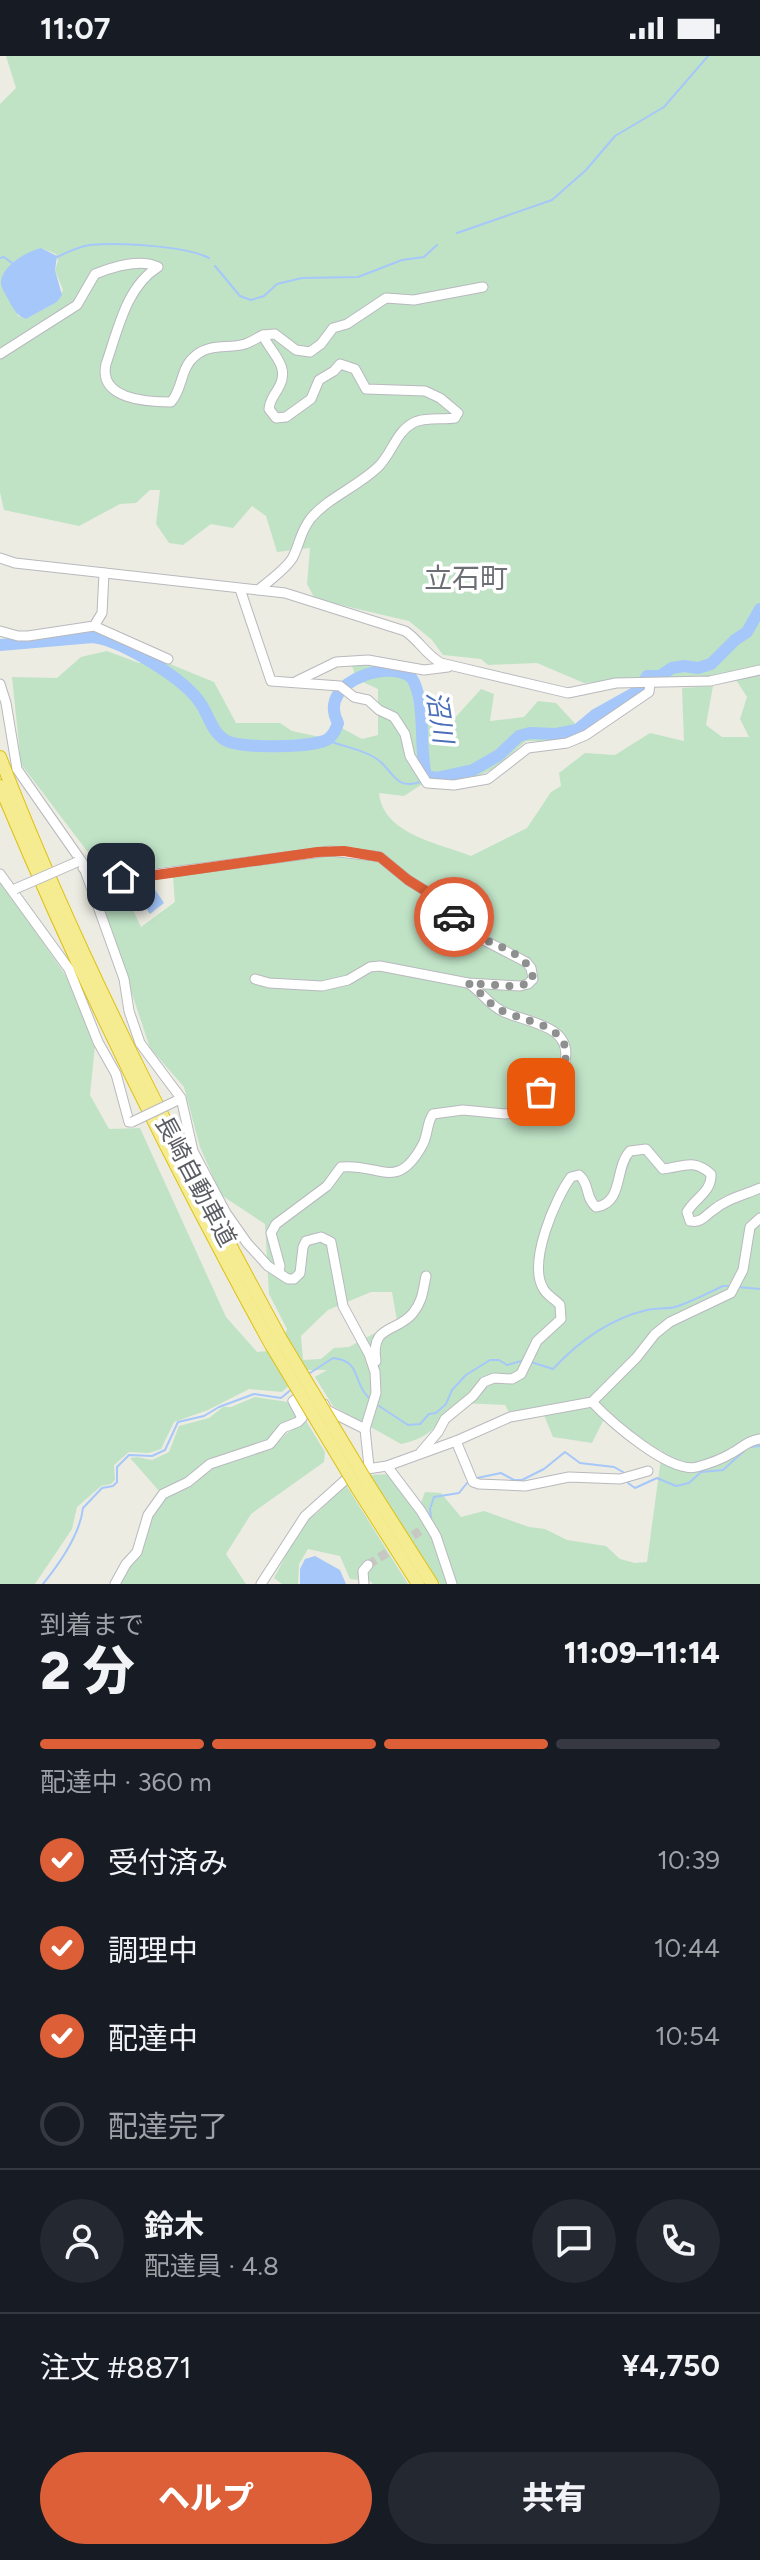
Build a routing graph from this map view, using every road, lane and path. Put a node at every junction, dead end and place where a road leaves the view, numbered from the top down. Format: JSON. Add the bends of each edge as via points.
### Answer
{"nodes":[{"id":1,"x":483,"y":287,"type":"dead end"},
{"id":2,"x":263,"y":335,"type":"junction"},
{"id":3,"x":0,"y":354,"type":"edge"},
{"id":4,"x":0,"y":558,"type":"edge"},
{"id":5,"x":104,"y":573,"type":"junction"},
{"id":6,"x":240,"y":589,"type":"junction"},
{"id":7,"x":258,"y":590,"type":"junction"},
{"id":8,"x":94,"y":626,"type":"junction"},
{"id":9,"x":0,"y":631,"type":"edge"},
{"id":10,"x":168,"y":659,"type":"dead end"},
{"id":11,"x":451,"y":666,"type":"junction"},
{"id":12,"x":760,"y":670,"type":"edge"},
{"id":13,"x":296,"y":682,"type":"junction"},
{"id":14,"x":650,"y":683,"type":"junction"},
{"id":15,"x":0,"y":684,"type":"edge"},
{"id":16,"x":0,"y":757,"type":"edge"},
{"id":17,"x":0,"y":786,"type":"edge"},
{"id":18,"x":81,"y":864,"type":"junction"},
{"id":19,"x":0,"y":874,"type":"edge"},
{"id":20,"x":12,"y":890,"type":"junction"},
{"id":21,"x":255,"y":979,"type":"dead end"},
{"id":22,"x":468,"y":983,"type":"junction"},
{"id":23,"x":178,"y":1099,"type":"junction"},
{"id":24,"x":760,"y":1188,"type":"edge"},
{"id":25,"x":760,"y":1218,"type":"edge"},
{"id":26,"x":279,"y":1273,"type":"junction"},
{"id":27,"x":426,"y":1276,"type":"dead end"},
{"id":28,"x":276,"y":1342,"type":"junction"},
{"id":29,"x":375,"y":1372,"type":"junction"},
{"id":30,"x":592,"y":1402,"type":"junction"},
{"id":31,"x":365,"y":1429,"type":"junction"},
{"id":32,"x":760,"y":1439,"type":"edge"},
{"id":33,"x":456,"y":1441,"type":"junction"},
{"id":34,"x":421,"y":1452,"type":"junction"},
{"id":35,"x":387,"y":1466,"type":"junction"},
{"id":36,"x":369,"y":1467,"type":"junction"},
{"id":37,"x":648,"y":1471,"type":"dead end"},
{"id":38,"x":362,"y":1485,"type":"junction"},
{"id":39,"x":368,"y":1565,"type":"tunnel mouth"},
{"id":40,"x":115,"y":1584,"type":"edge"},
{"id":41,"x":261,"y":1584,"type":"edge"},
{"id":42,"x":364,"y":1584,"type":"edge"},
{"id":43,"x":418,"y":1584,"type":"edge"},
{"id":44,"x":432,"y":1584,"type":"edge"},
{"id":45,"x":452,"y":1584,"type":"edge"}],
"edges":[{"from":1,"to":2,"type":"street","via":[[414,300],[386,298],[333,328],[310,352],[296,350],[275,334]]},
{"from":2,"to":3,"type":"street","via":[[195,355],[171,402],[143,402],[118,392],[106,381],[106,364],[134,291],[158,267],[147,263],[95,274],[77,305]]},
{"from":2,"to":7,"type":"street","via":[[282,368],[280,387],[269,403],[276,418],[311,399],[319,380],[340,364],[355,369],[366,389],[425,391],[458,413],[406,429],[374,470],[320,509],[299,537],[290,562]]},
{"from":4,"to":5,"type":"street"},
{"from":5,"to":6,"type":"street"},
{"from":5,"to":8,"type":"street","via":[[102,613]]},
{"from":6,"to":7,"type":"street"},
{"from":6,"to":13,"type":"street","via":[[271,681]]},
{"from":7,"to":11,"type":"street","via":[[285,593],[405,631],[434,659]]},
{"from":8,"to":9,"type":"street","via":[[28,636]]},
{"from":8,"to":10,"type":"street"},
{"from":11,"to":13,"type":"street","via":[[424,670],[368,660],[336,662]]},
{"from":11,"to":14,"type":"street","via":[[568,693],[616,683]]},
{"from":12,"to":14,"type":"street","via":[[710,681]]},
{"from":13,"to":14,"type":"street","via":[[343,688],[368,700],[394,717],[427,783],[454,785],[488,779],[535,745],[567,743],[586,735],[649,692]]},
{"from":15,"to":18,"type":"street","via":[[17,769]]},
{"from":16,"to":28,"type":"highway","name":"長崎自動車道","via":[[132,1055]]},
{"from":17,"to":28,"type":"highway","name":"長崎自動車道","via":[[122,1060],[197,1208]]},
{"from":18,"to":20,"type":"street","bridge":true},
{"from":18,"to":22,"type":"street","via":[[111,880],[330,851],[380,857],[442,901],[466,929],[526,962],[533,974],[532,982],[520,986]]},
{"from":18,"to":23,"type":"street","via":[[124,979],[140,1043]]},
{"from":19,"to":20,"type":"street"},
{"from":20,"to":23,"type":"street","bridge":true,"via":[[69,969],[116,1074],[129,1122]]},
{"from":21,"to":22,"type":"street","via":[[322,986],[380,966]]},
{"from":22,"to":26,"type":"street","via":[[502,1011],[550,1028],[565,1048],[565,1061],[537,1099],[521,1111],[433,1114],[410,1165],[370,1171],[341,1167],[327,1186],[276,1224],[271,1233]]},
{"from":23,"to":26,"type":"street","via":[[193,1151],[226,1213],[254,1252]]},
{"from":24,"to":34,"type":"street","via":[[727,1201],[695,1223],[687,1212],[711,1179],[700,1165],[663,1169],[646,1149],[630,1151],[620,1169],[619,1186],[611,1199],[596,1207],[582,1177],[571,1177],[540,1244],[540,1281],[560,1305],[561,1319],[537,1341],[521,1374],[484,1382],[445,1419]]},
{"from":25,"to":30,"type":"street","via":[[750,1227],[743,1270],[728,1295],[670,1322]]},
{"from":26,"to":29,"type":"street","via":[[288,1279],[300,1273],[303,1247],[310,1238],[331,1242],[343,1306]]},
{"from":27,"to":29,"type":"street","via":[[416,1310],[377,1341]]},
{"from":28,"to":38,"type":"highway","name":"長崎自動車道","bridge":true},
{"from":29,"to":31,"type":"street","via":[[376,1393]]},
{"from":30,"to":32,"type":"street","via":[[642,1445],[685,1468]]},
{"from":30,"to":33,"type":"street","via":[[510,1417]]},
{"from":31,"to":36,"type":"street"},
{"from":31,"to":40,"type":"street","via":[[327,1410],[315,1387],[293,1401],[302,1418],[283,1428],[270,1444],[210,1464],[163,1494],[148,1515],[137,1552]]},
{"from":33,"to":34,"type":"street"},
{"from":33,"to":37,"type":"street","via":[[473,1482],[479,1484],[620,1479]]},
{"from":34,"to":35,"type":"street"},
{"from":35,"to":36,"type":"street"},
{"from":35,"to":45,"type":"street","via":[[425,1528],[436,1536]]},
{"from":36,"to":41,"type":"street","via":[[344,1481],[305,1516]]},
{"from":38,"to":43,"type":"highway","name":"長崎自動車道"},
{"from":38,"to":44,"type":"highway","name":"長崎自動車道"},
{"from":39,"to":42,"type":"street"}]}
